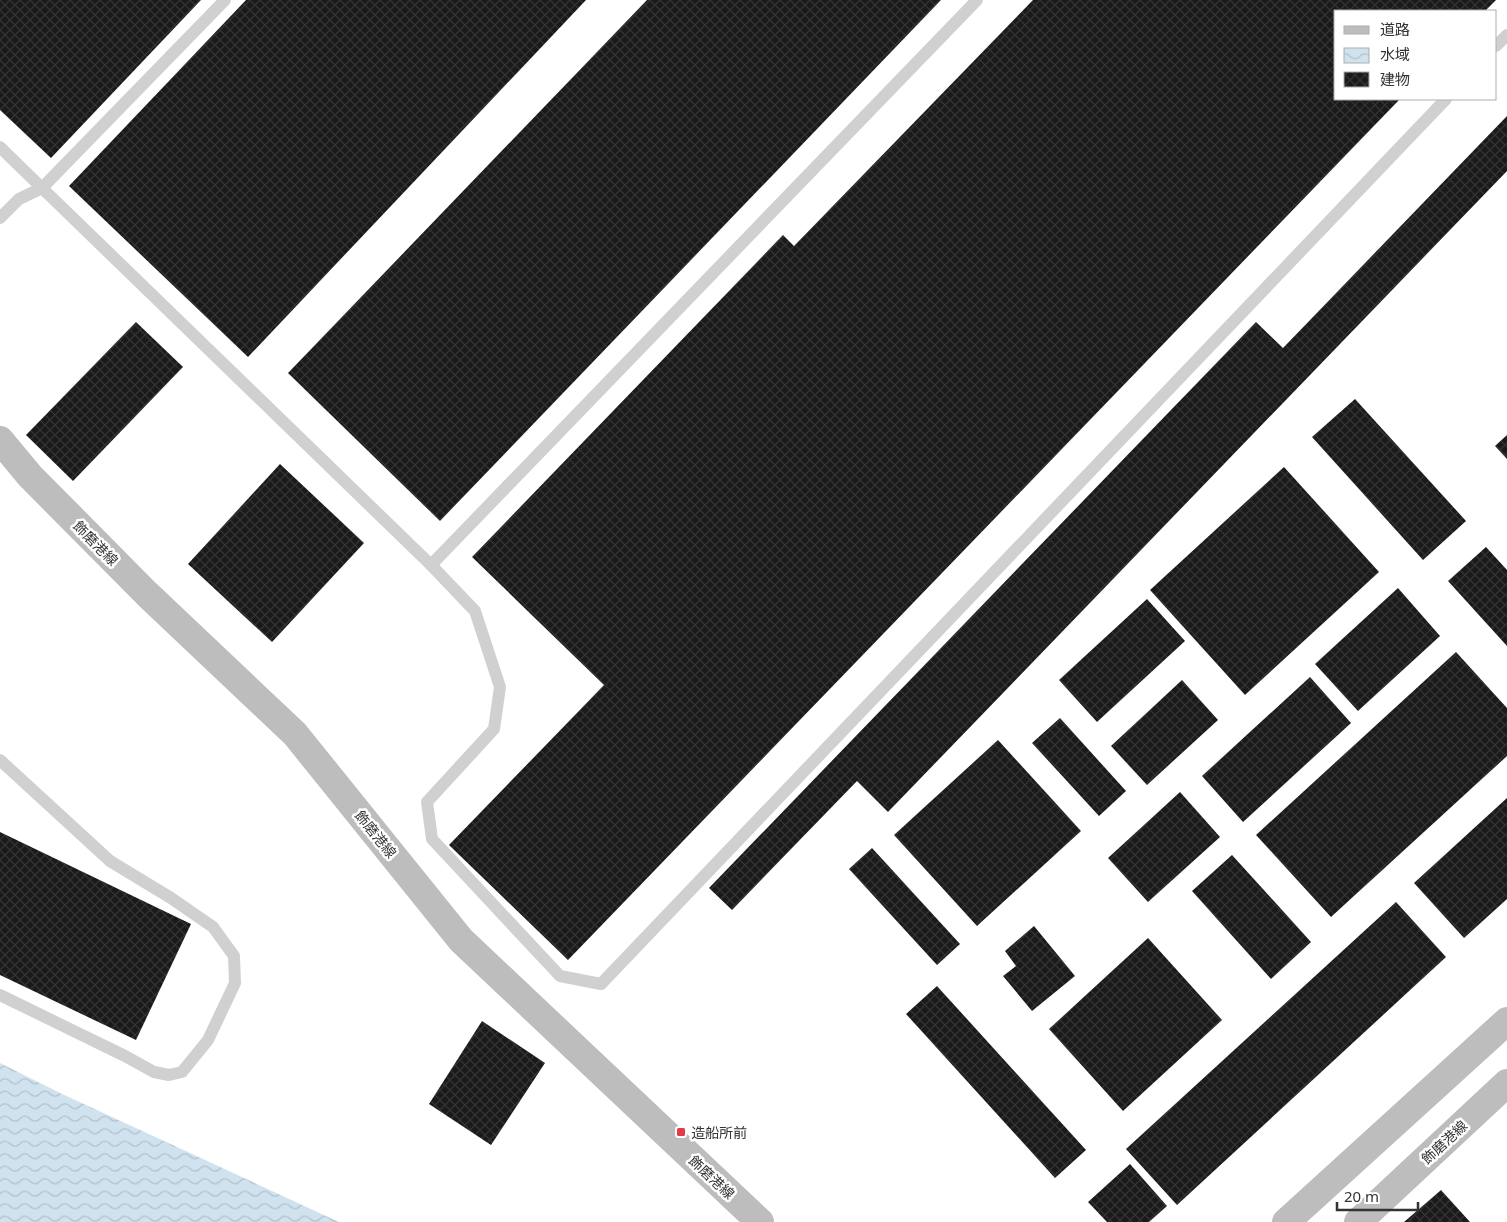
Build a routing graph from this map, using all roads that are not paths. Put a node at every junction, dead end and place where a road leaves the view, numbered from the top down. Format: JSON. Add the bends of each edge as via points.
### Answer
{"nodes":[{"id":1,"x":225,"y":0,"type":"edge"},
{"id":2,"x":977,"y":0,"type":"edge"},
{"id":3,"x":1507,"y":35,"type":"edge"},
{"id":4,"x":1497,"y":45,"type":"edge"},
{"id":5,"x":1445,"y":100,"type":"edge"},
{"id":6,"x":0,"y":147,"type":"edge"},
{"id":7,"x":42,"y":188,"type":"junction"},
{"id":8,"x":0,"y":218,"type":"edge"},
{"id":9,"x":0,"y":440,"type":"edge"},
{"id":10,"x":431,"y":565,"type":"junction"},
{"id":11,"x":0,"y":760,"type":"edge"},
{"id":12,"x":0,"y":995,"type":"edge"},
{"id":13,"x":1507,"y":1021,"type":"edge"},
{"id":14,"x":1507,"y":1083,"type":"edge"},
{"id":15,"x":760,"y":1222,"type":"edge"},
{"id":16,"x":1286,"y":1222,"type":"edge"},
{"id":17,"x":1358,"y":1222,"type":"edge"}],
"edges":[{"from":1,"to":7,"type":"lane"},
{"from":2,"to":10,"type":"lane"},
{"from":3,"to":4,"type":"lane"},
{"from":5,"to":10,"type":"lane","via":[[601,984],[560,976],[432,839],[427,802],[494,729],[500,687],[475,611]]},
{"from":6,"to":7,"type":"lane"},
{"from":7,"to":8,"type":"lane","via":[[19,199]]},
{"from":7,"to":10,"type":"lane"},
{"from":9,"to":15,"type":"main road","name":"飾磨港線","via":[[30,476],[147,594],[295,734],[462,940]]},
{"from":11,"to":12,"type":"lane","via":[[110,861],[213,927],[234,956],[235,983],[208,1040],[182,1072],[169,1075],[154,1072]]},
{"from":13,"to":16,"type":"main road"},
{"from":14,"to":17,"type":"main road","name":"飾磨港線"}]}
